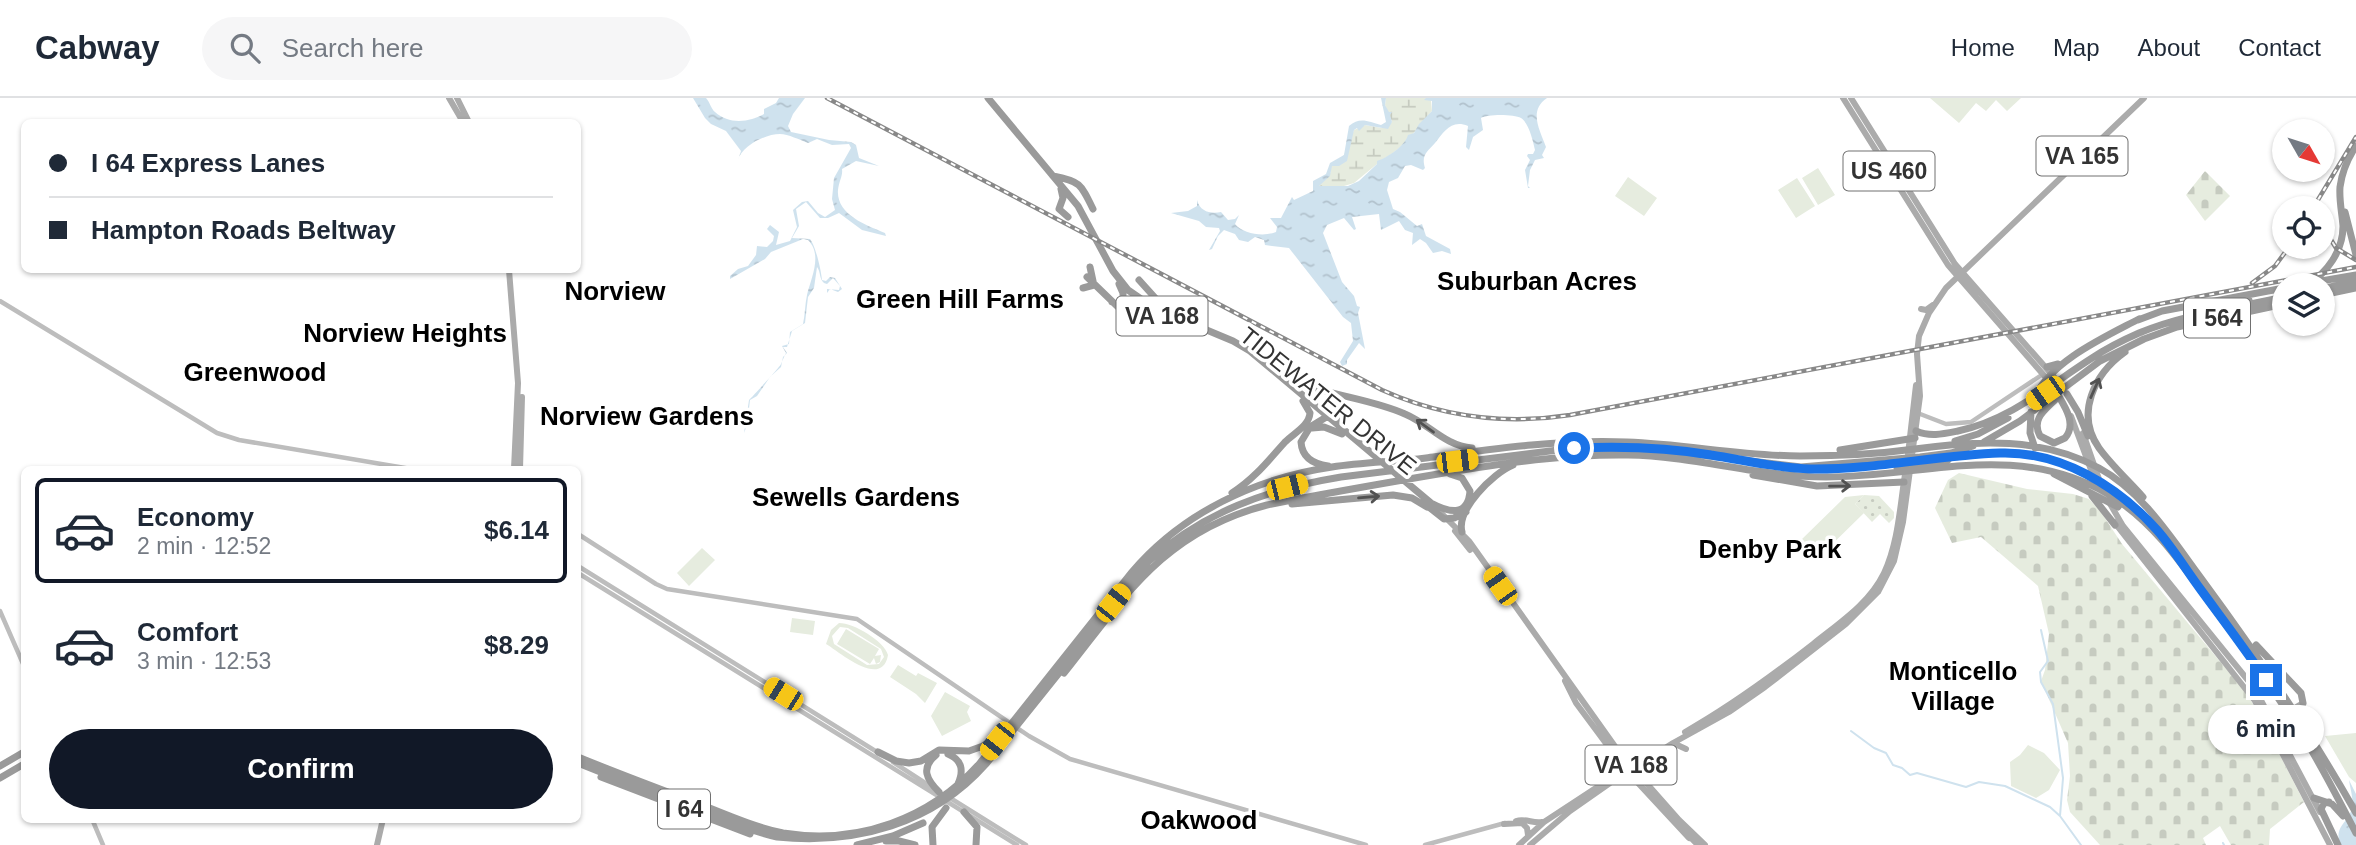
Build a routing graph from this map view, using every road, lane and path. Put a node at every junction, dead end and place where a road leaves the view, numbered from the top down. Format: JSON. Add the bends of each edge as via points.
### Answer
{"nodes":[{"id":1,"x":449,"y":98,"type":"edge"},
{"id":2,"x":457,"y":98,"type":"edge"},
{"id":3,"x":988,"y":98,"type":"edge"},
{"id":4,"x":1843,"y":98,"type":"edge"},
{"id":5,"x":1851,"y":98,"type":"edge"},
{"id":6,"x":2144,"y":98,"type":"edge"},
{"id":7,"x":461,"y":119,"type":"edge"},
{"id":8,"x":468,"y":119,"type":"edge"},
{"id":9,"x":2356,"y":146,"type":"edge"},
{"id":10,"x":2356,"y":154,"type":"edge"},
{"id":11,"x":1052,"y":176,"type":"junction"},
{"id":12,"x":1079,"y":183,"type":"junction"},
{"id":13,"x":1060,"y":188,"type":"junction"},
{"id":14,"x":1060,"y":204,"type":"junction"},
{"id":15,"x":1076,"y":207,"type":"junction"},
{"id":16,"x":1093,"y":209,"type":"dead end"},
{"id":17,"x":1068,"y":217,"type":"dead end"},
{"id":18,"x":2355,"y":251,"type":"edge"},
{"id":19,"x":1107,"y":265,"type":"junction"},
{"id":20,"x":1090,"y":267,"type":"dead end"},
{"id":21,"x":511,"y":273,"type":"edge"},
{"id":22,"x":511,"y":273,"type":"edge"},
{"id":23,"x":2321,"y":273,"type":"edge"},
{"id":24,"x":1960,"y":274,"type":"junction"},
{"id":25,"x":2356,"y":275,"type":"edge"},
{"id":26,"x":1087,"y":277,"type":"dead end"},
{"id":27,"x":2335,"y":279,"type":"edge"},
{"id":28,"x":2356,"y":281,"type":"edge"},
{"id":29,"x":1119,"y":284,"type":"junction"},
{"id":30,"x":1094,"y":285,"type":"junction"},
{"id":31,"x":2335,"y":286,"type":"edge"},
{"id":32,"x":1083,"y":288,"type":"dead end"},
{"id":33,"x":2356,"y":289,"type":"edge"},
{"id":34,"x":1128,"y":290,"type":"junction"},
{"id":35,"x":2335,"y":293,"type":"edge"},
{"id":36,"x":2272,"y":295,"type":"edge"},
{"id":37,"x":2272,"y":295,"type":"edge"},
{"id":38,"x":2272,"y":296,"type":"edge"},
{"id":39,"x":2252,"y":299,"type":"junction"},
{"id":40,"x":0,"y":301,"type":"edge"},
{"id":41,"x":1110,"y":301,"type":"junction"},
{"id":42,"x":1934,"y":304,"type":"junction"},
{"id":43,"x":2272,"y":307,"type":"edge"},
{"id":44,"x":1921,"y":309,"type":"dead end"},
{"id":45,"x":2151,"y":315,"type":"junction"},
{"id":46,"x":1174,"y":320,"type":"junction"},
{"id":47,"x":2139,"y":333,"type":"junction"},
{"id":48,"x":2152,"y":336,"type":"junction"},
{"id":49,"x":1266,"y":364,"type":"junction"},
{"id":50,"x":2050,"y":370,"type":"junction"},
{"id":51,"x":2069,"y":381,"type":"junction"},
{"id":52,"x":2053,"y":384,"type":"junction"},
{"id":53,"x":2052,"y":396,"type":"junction"},
{"id":54,"x":1303,"y":401,"type":"junction"},
{"id":55,"x":1345,"y":410,"type":"dead end"},
{"id":56,"x":1916,"y":412,"type":"junction"},
{"id":57,"x":1326,"y":417,"type":"junction"},
{"id":58,"x":1928,"y":417,"type":"junction"},
{"id":59,"x":1308,"y":429,"type":"junction"},
{"id":60,"x":1298,"y":430,"type":"junction"},
{"id":61,"x":1343,"y":432,"type":"junction"},
{"id":62,"x":1914,"y":436,"type":"junction"},
{"id":63,"x":1556,"y":444,"type":"junction"},
{"id":64,"x":1922,"y":447,"type":"junction"},
{"id":65,"x":1752,"y":453,"type":"junction"},
{"id":66,"x":1652,"y":456,"type":"junction"},
{"id":67,"x":1545,"y":458,"type":"junction"},
{"id":68,"x":1947,"y":464,"type":"junction"},
{"id":69,"x":1993,"y":464,"type":"junction"},
{"id":70,"x":393,"y":466,"type":"edge"},
{"id":71,"x":514,"y":466,"type":"edge"},
{"id":72,"x":520,"y":466,"type":"edge"},
{"id":73,"x":1335,"y":466,"type":"junction"},
{"id":74,"x":1899,"y":466,"type":"junction"},
{"id":75,"x":2119,"y":470,"type":"junction"},
{"id":76,"x":1442,"y":473,"type":"junction"},
{"id":77,"x":1907,"y":480,"type":"junction"},
{"id":78,"x":1431,"y":503,"type":"junction"},
{"id":79,"x":2116,"y":503,"type":"junction"},
{"id":80,"x":1253,"y":508,"type":"junction"},
{"id":81,"x":1466,"y":512,"type":"junction"},
{"id":82,"x":1436,"y":513,"type":"junction"},
{"id":83,"x":1446,"y":519,"type":"junction"},
{"id":84,"x":1187,"y":522,"type":"junction"},
{"id":85,"x":2115,"y":524,"type":"junction"},
{"id":86,"x":1462,"y":532,"type":"junction"},
{"id":87,"x":581,"y":536,"type":"edge"},
{"id":88,"x":2173,"y":553,"type":"junction"},
{"id":89,"x":2183,"y":560,"type":"junction"},
{"id":90,"x":581,"y":568,"type":"edge"},
{"id":91,"x":581,"y":575,"type":"edge"},
{"id":92,"x":2220,"y":604,"type":"junction"},
{"id":93,"x":0,"y":611,"type":"edge"},
{"id":94,"x":21,"y":659,"type":"edge"},
{"id":95,"x":1565,"y":681,"type":"junction"},
{"id":96,"x":1578,"y":695,"type":"junction"},
{"id":97,"x":2285,"y":701,"type":"junction"},
{"id":98,"x":2303,"y":703,"type":"joint"},
{"id":99,"x":2295,"y":716,"type":"junction"},
{"id":100,"x":1020,"y":721,"type":"junction"},
{"id":101,"x":2271,"y":722,"type":"junction"},
{"id":102,"x":1010,"y":731,"type":"junction"},
{"id":103,"x":1673,"y":743,"type":"junction"},
{"id":104,"x":1686,"y":749,"type":"dead end"},
{"id":105,"x":878,"y":752,"type":"junction"},
{"id":106,"x":21,"y":754,"type":"edge"},
{"id":107,"x":581,"y":758,"type":"edge"},
{"id":108,"x":21,"y":759,"type":"edge"},
{"id":109,"x":21,"y":766,"type":"edge"},
{"id":110,"x":581,"y":767,"type":"edge"},
{"id":111,"x":581,"y":767,"type":"edge"},
{"id":112,"x":1631,"y":767,"type":"junction"},
{"id":113,"x":0,"y":769,"type":"edge"},
{"id":114,"x":0,"y":778,"type":"edge"},
{"id":115,"x":2301,"y":787,"type":"junction"},
{"id":116,"x":939,"y":792,"type":"junction"},
{"id":117,"x":957,"y":792,"type":"junction"},
{"id":118,"x":2314,"y":798,"type":"junction"},
{"id":119,"x":2335,"y":804,"type":"junction"},
{"id":120,"x":942,"y":805,"type":"junction"},
{"id":121,"x":964,"y":812,"type":"junction"},
{"id":122,"x":2356,"y":813,"type":"edge"},
{"id":123,"x":1516,"y":821,"type":"junction"},
{"id":124,"x":1544,"y":822,"type":"junction"},
{"id":125,"x":94,"y":823,"type":"edge"},
{"id":126,"x":380,"y":823,"type":"edge"},
{"id":127,"x":1504,"y":824,"type":"junction"},
{"id":128,"x":1531,"y":833,"type":"junction"},
{"id":129,"x":2356,"y":835,"type":"edge"},
{"id":130,"x":1538,"y":837,"type":"junction"},
{"id":131,"x":871,"y":842,"type":"junction"},
{"id":132,"x":103,"y":845,"type":"edge"},
{"id":133,"x":375,"y":845,"type":"edge"},
{"id":134,"x":792,"y":845,"type":"edge"},
{"id":135,"x":857,"y":845,"type":"edge"},
{"id":136,"x":915,"y":845,"type":"edge"},
{"id":137,"x":933,"y":845,"type":"edge"},
{"id":138,"x":976,"y":845,"type":"edge"},
{"id":139,"x":1017,"y":845,"type":"edge"},
{"id":140,"x":1027,"y":845,"type":"edge"},
{"id":141,"x":1366,"y":845,"type":"edge"},
{"id":142,"x":1426,"y":845,"type":"edge"},
{"id":143,"x":1519,"y":845,"type":"edge"},
{"id":144,"x":1530,"y":845,"type":"edge"},
{"id":145,"x":1701,"y":845,"type":"edge"},
{"id":146,"x":2330,"y":845,"type":"edge"},
{"id":147,"x":2337,"y":845,"type":"edge"}],
"edges":[{"from":1,"to":7,"type":"main road"},
{"from":2,"to":8,"type":"main road"},
{"from":3,"to":11,"type":"highway","name":"TIDEWATER DRIVE","number":"VA 168"},
{"from":4,"to":24,"type":"main road","number":"US 460","via":[[1929,236]]},
{"from":5,"to":24,"type":"main road","number":"US 460"},
{"from":6,"to":24,"type":"main road","number":"VA 165"},
{"from":9,"to":23,"type":"highway","via":[[2340,190],[2341,239]]},
{"from":10,"to":18,"type":"highway","via":[[2344,198]]},
{"from":11,"to":12,"type":"highway"},
{"from":11,"to":13,"type":"highway","name":"TIDEWATER DRIVE","number":"VA 168"},
{"from":11,"to":15,"type":"highway","name":"TIDEWATER DRIVE","number":"VA 168"},
{"from":12,"to":15,"type":"highway","via":[[1073,183],[1071,189]]},
{"from":12,"to":16,"type":"highway"},
{"from":13,"to":14,"type":"highway","via":[[1064,196]]},
{"from":13,"to":15,"type":"highway","name":"TIDEWATER DRIVE","number":"VA 168"},
{"from":14,"to":15,"type":"highway"},
{"from":14,"to":17,"type":"highway"},
{"from":15,"to":19,"type":"highway","name":"TIDEWATER DRIVE","number":"VA 168"},
{"from":19,"to":29,"type":"highway","name":"TIDEWATER DRIVE","number":"VA 168"},
{"from":19,"to":34,"type":"highway","name":"TIDEWATER DRIVE","number":"VA 168"},
{"from":20,"to":30,"type":"highway"},
{"from":21,"to":71,"type":"main road","via":[[519,383]]},
{"from":22,"to":72,"type":"main road","via":[[522,388]]},
{"from":24,"to":42,"type":"main road","number":"VA 165"},
{"from":24,"to":50,"type":"main road","number":"US 460"},
{"from":25,"to":27,"type":"highway"},
{"from":26,"to":30,"type":"highway"},
{"from":28,"to":31,"type":"highway"},
{"from":29,"to":41,"type":"highway","via":[[1124,300],[1118,304]]},
{"from":29,"to":46,"type":"highway","name":"TIDEWATER DRIVE","number":"VA 168","via":[[1141,304]]},
{"from":30,"to":32,"type":"highway"},
{"from":30,"to":41,"type":"highway"},
{"from":33,"to":35,"type":"highway"},
{"from":34,"to":46,"type":"highway","name":"TIDEWATER DRIVE","number":"VA 168"},
{"from":34,"to":46,"type":"highway","via":[[1139,292],[1139,280]]},
{"from":36,"to":39,"type":"highway"},
{"from":37,"to":45,"type":"highway"},
{"from":38,"to":47,"type":"highway"},
{"from":39,"to":45,"type":"highway"},
{"from":39,"to":47,"type":"highway","via":[[2178,317]]},
{"from":40,"to":70,"type":"main road","via":[[217,433]]},
{"from":41,"to":46,"type":"highway","via":[[1122,309]]},
{"from":42,"to":44,"type":"main road"},
{"from":42,"to":56,"type":"main road","number":"VA 165","via":[[1919,336]]},
{"from":43,"to":48,"type":"highway","number":"I 564"},
{"from":45,"to":50,"type":"highway"},
{"from":46,"to":49,"type":"highway","name":"TIDEWATER DRIVE","number":"VA 168","via":[[1235,342]]},
{"from":46,"to":54,"type":"highway","name":"TIDEWATER DRIVE","number":"VA 168","via":[[1238,349]]},
{"from":47,"to":51,"type":"highway","via":[[2097,355]]},
{"from":48,"to":51,"type":"highway"},
{"from":75,"to":48,"type":"highway","one_way":true,"via":[[2094,439],[2088,418],[2090,396],[2111,364]]},
{"from":49,"to":57,"type":"highway","name":"TIDEWATER DRIVE","number":"VA 168"},
{"from":63,"to":49,"type":"highway","one_way":true,"via":[[1464,447],[1406,414],[1296,381]]},
{"from":50,"to":52,"type":"main road","number":"US 460"},
{"from":50,"to":53,"type":"main road","number":"US 460"},
{"from":50,"to":58,"type":"main road","via":[[1971,422],[1951,424]]},
{"from":50,"to":79,"type":"highway","via":[[2031,409],[2029,426],[2035,450],[2055,475]]},
{"from":51,"to":52,"type":"highway"},
{"from":51,"to":53,"type":"highway"},
{"from":52,"to":53,"type":"highway"},
{"from":52,"to":53,"type":"highway","via":[[2071,426],[2065,438],[2054,443],[2043,439],[2036,427]]},
{"from":52,"to":85,"type":"main road","number":"US 460","via":[[2076,427]]},
{"from":53,"to":62,"type":"highway","via":[[1975,427]]},
{"from":53,"to":64,"type":"highway","via":[[1978,434]]},
{"from":53,"to":68,"type":"highway","via":[[1996,441]]},
{"from":53,"to":74,"type":"highway","via":[[1983,442]]},
{"from":53,"to":75,"type":"highway"},
{"from":53,"to":101,"type":"main road","number":"US 460","via":[[2081,426],[2116,516],[2250,682]]},
{"from":54,"to":57,"type":"highway","name":"TIDEWATER DRIVE","number":"VA 168"},
{"from":54,"to":60,"type":"highway","via":[[1310,417]]},
{"from":55,"to":61,"type":"highway","via":[[1339,420]]},
{"from":56,"to":58,"type":"main road"},
{"from":56,"to":62,"type":"main road","number":"VA 165"},
{"from":57,"to":59,"type":"highway"},
{"from":57,"to":60,"type":"highway"},
{"from":57,"to":61,"type":"highway","name":"TIDEWATER DRIVE","number":"VA 168"},
{"from":58,"to":62,"type":"main road","via":[[1921,418]]},
{"from":59,"to":61,"type":"highway","via":[[1319,426]]},
{"from":59,"to":73,"type":"highway","via":[[1301,442],[1303,453],[1317,463]]},
{"from":60,"to":84,"type":"highway","via":[[1241,486]]},
{"from":61,"to":78,"type":"highway","name":"TIDEWATER DRIVE","number":"VA 168"},
{"from":61,"to":82,"type":"highway","name":"TIDEWATER DRIVE","number":"VA 168"},
{"from":62,"to":65,"type":"highway","via":[[1823,452]]},
{"from":62,"to":77,"type":"main road","number":"VA 165"},
{"from":63,"to":65,"type":"highway","number":"I 64","via":[[1625,442]]},
{"from":63,"to":73,"type":"highway","number":"I 64"},
{"from":64,"to":65,"type":"highway","number":"I 64","via":[[1809,456]]},
{"from":64,"to":89,"type":"highway","number":"I 64","via":[[2005,442],[2041,446],[2078,458],[2104,471],[2143,503]]},
{"from":66,"to":67,"type":"highway","number":"I 64"},
{"from":66,"to":74,"type":"highway","number":"I 64","via":[[1825,477]]},
{"from":66,"to":77,"type":"highway","one_way":true,"via":[[1803,485]]},
{"from":67,"to":76,"type":"highway","number":"I 64"},
{"from":67,"to":81,"type":"highway","via":[[1500,471]]},
{"from":68,"to":69,"type":"highway","number":"I 64"},
{"from":68,"to":74,"type":"highway","number":"I 64"},
{"from":69,"to":79,"type":"highway","number":"I 64","via":[[2036,466],[2087,483]]},
{"from":69,"to":85,"type":"highway","via":[[2036,470],[2090,494]]},
{"from":73,"to":84,"type":"highway","number":"I 64","via":[[1278,479],[1227,498]]},
{"from":74,"to":88,"type":"highway","number":"I 64","via":[[2002,453],[2046,459],[2082,473],[2127,501]]},
{"from":74,"to":100,"type":"highway","via":[[1801,467],[1652,449],[1584,448],[1287,487],[1211,516],[1156,554]]},
{"from":75,"to":89,"type":"highway","via":[[2178,540]]},
{"from":76,"to":78,"type":"highway","via":[[1465,480],[1469,497],[1453,512]]},
{"from":76,"to":80,"type":"highway","number":"I 64"},
{"from":77,"to":103,"type":"main road","number":"VA 165","via":[[1896,555],[1867,606],[1748,699]]},
{"from":77,"to":112,"type":"main road","number":"VA 165","via":[[1891,554],[1882,577],[1863,603],[1744,696]]},
{"from":78,"to":83,"type":"main road","name":"TIDEWATER DRIVE","number":"VA 168"},
{"from":79,"to":88,"type":"highway","number":"I 64","via":[[2141,518]]},
{"from":79,"to":89,"type":"highway"},
{"from":80,"to":82,"type":"highway","one_way":true,"via":[[1393,495],[1412,498]]},
{"from":80,"to":100,"type":"highway","number":"I 64","via":[[1201,530],[1152,566]]},
{"from":81,"to":83,"type":"highway"},
{"from":81,"to":86,"type":"highway","via":[[1460,522]]},
{"from":82,"to":83,"type":"highway","name":"TIDEWATER DRIVE","number":"VA 168"},
{"from":83,"to":86,"type":"main road","name":"TIDEWATER DRIVE","number":"VA 168"},
{"from":83,"to":95,"type":"main road","name":"TIDEWATER DRIVE","number":"VA 168"},
{"from":84,"to":100,"type":"highway","number":"I 64","via":[[1138,565]]},
{"from":85,"to":101,"type":"main road","number":"US 460"},
{"from":86,"to":96,"type":"main road","name":"TIDEWATER DRIVE","number":"VA 168"},
{"from":87,"to":141,"type":"main road","via":[[667,589],[857,619],[1070,759]]},
{"from":88,"to":89,"type":"highway","number":"I 64"},
{"from":89,"to":92,"type":"highway","number":"I 64"},
{"from":89,"to":97,"type":"highway","number":"I 64"},
{"from":90,"to":105,"type":"main road"},
{"from":91,"to":121,"type":"main road"},
{"from":92,"to":97,"type":"highway","number":"I 64"},
{"from":92,"to":98,"type":"highway","via":[[2301,694]]},
{"from":93,"to":94,"type":"main road"},
{"from":95,"to":112,"type":"main road","via":[[1580,708]]},
{"from":95,"to":145,"type":"main road","name":"TIDEWATER DRIVE","number":"VA 168","via":[[1615,750]]},
{"from":96,"to":112,"type":"main road"},
{"from":96,"to":145,"type":"main road","name":"TIDEWATER DRIVE","number":"VA 168","via":[[1619,751]]},
{"from":97,"to":99,"type":"highway","number":"I 64"},
{"from":98,"to":101,"type":"main road"},
{"from":99,"to":119,"type":"highway","number":"I 64"},
{"from":99,"to":122,"type":"highway","number":"I 64"},
{"from":100,"to":102,"type":"highway","number":"I 64"},
{"from":101,"to":115,"type":"main road","number":"US 460"},
{"from":101,"to":118,"type":"main road","number":"US 460"},
{"from":102,"to":105,"type":"highway","via":[[977,749],[939,750],[913,763]]},
{"from":102,"to":117,"type":"highway","number":"I 64"},
{"from":103,"to":104,"type":"main road"},
{"from":103,"to":112,"type":"main road","number":"VA 165"},
{"from":105,"to":116,"type":"main road"},
{"from":106,"to":113,"type":"highway"},
{"from":107,"to":120,"type":"highway","number":"I 64","via":[[760,827],[796,836],[866,833]]},
{"from":108,"to":113,"type":"highway"},
{"from":109,"to":114,"type":"highway"},
{"from":110,"to":120,"type":"highway","via":[[763,834],[803,842],[841,842],[883,834]]},
{"from":111,"to":134,"type":"highway","number":"I 64","via":[[743,832]]},
{"from":112,"to":124,"type":"main road","number":"VA 165"},
{"from":112,"to":130,"type":"main road","number":"VA 165"},
{"from":112,"to":145,"type":"main road"},
{"from":115,"to":118,"type":"main road"},
{"from":115,"to":146,"type":"main road","number":"US 460"},
{"from":116,"to":117,"type":"highway","via":[[929,781],[928,763],[938,755],[950,754],[960,762]]},
{"from":116,"to":140,"type":"main road"},
{"from":117,"to":120,"type":"highway","number":"I 64"},
{"from":118,"to":119,"type":"highway"},
{"from":118,"to":147,"type":"main road","number":"US 460"},
{"from":119,"to":129,"type":"highway"},
{"from":119,"to":147,"type":"highway","via":[[2324,803],[2320,809]]},
{"from":120,"to":131,"type":"highway","number":"I 64","via":[[914,827]]},
{"from":120,"to":137,"type":"highway","via":[[932,827]]},
{"from":121,"to":138,"type":"highway","via":[[977,827]]},
{"from":121,"to":139,"type":"main road"},
{"from":123,"to":124,"type":"main road"},
{"from":123,"to":127,"type":"main road"},
{"from":123,"to":128,"type":"main road","via":[[1527,823]]},
{"from":124,"to":128,"type":"main road","number":"VA 165"},
{"from":125,"to":132,"type":"main road"},
{"from":126,"to":133,"type":"main road"},
{"from":127,"to":128,"type":"main road","via":[[1522,823]]},
{"from":127,"to":142,"type":"main road"},
{"from":128,"to":130,"type":"main road"},
{"from":128,"to":143,"type":"main road","number":"VA 165"},
{"from":130,"to":144,"type":"main road","number":"VA 165"},
{"from":131,"to":135,"type":"highway","number":"I 64"},
{"from":131,"to":136,"type":"highway"}]}
